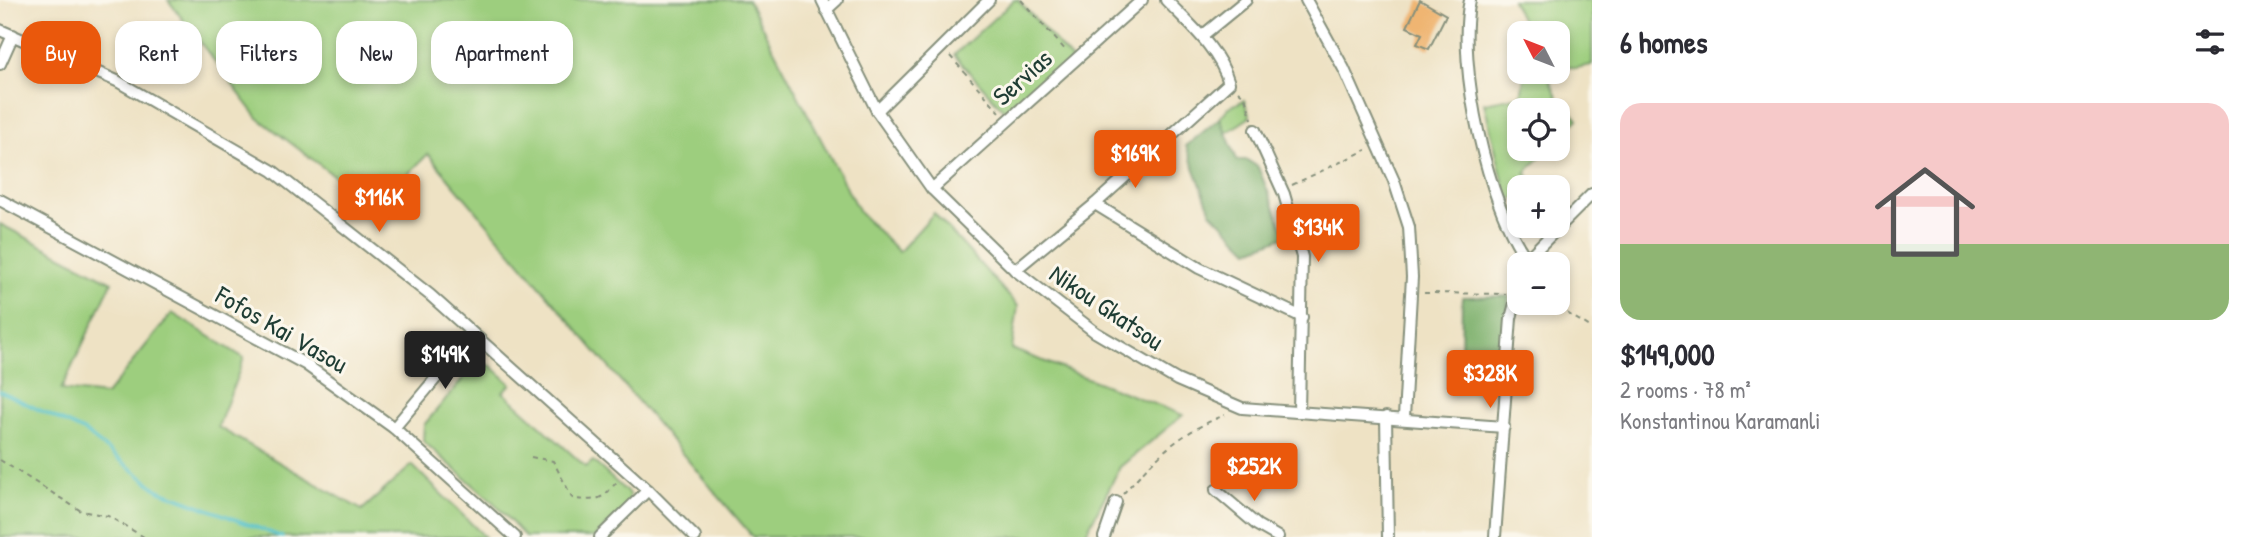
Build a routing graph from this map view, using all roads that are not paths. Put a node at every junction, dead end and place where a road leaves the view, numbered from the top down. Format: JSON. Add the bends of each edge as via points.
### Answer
{"nodes":[{"id":1,"x":837,"y":0,"type":"edge"},
{"id":2,"x":989,"y":0,"type":"edge"},
{"id":3,"x":1142,"y":0,"type":"edge"},
{"id":4,"x":1166,"y":0,"type":"edge"},
{"id":5,"x":1246,"y":0,"type":"edge"},
{"id":6,"x":1470,"y":0,"type":"edge"},
{"id":7,"x":1311,"y":2,"type":"edge"},
{"id":8,"x":824,"y":5,"type":"edge"},
{"id":9,"x":0,"y":30,"type":"edge"},
{"id":10,"x":13,"y":35,"type":"junction"},
{"id":11,"x":1202,"y":36,"type":"junction"},
{"id":12,"x":0,"y":64,"type":"edge"},
{"id":13,"x":877,"y":111,"type":"junction"},
{"id":14,"x":1255,"y":130,"type":"road end"},
{"id":15,"x":932,"y":189,"type":"junction"},
{"id":16,"x":1592,"y":194,"type":"edge"},
{"id":17,"x":0,"y":200,"type":"edge"},
{"id":18,"x":1095,"y":204,"type":"junction"},
{"id":19,"x":1520,"y":252,"type":"edge"},
{"id":20,"x":1536,"y":252,"type":"edge"},
{"id":21,"x":1015,"y":270,"type":"junction"},
{"id":22,"x":1512,"y":315,"type":"edge"},
{"id":23,"x":1302,"y":317,"type":"junction"},
{"id":24,"x":473,"y":334,"type":"junction"},
{"id":25,"x":1300,"y":412,"type":"junction"},
{"id":26,"x":1386,"y":417,"type":"junction"},
{"id":27,"x":1404,"y":417,"type":"junction"},
{"id":28,"x":1504,"y":427,"type":"junction"},
{"id":29,"x":394,"y":428,"type":"junction"},
{"id":30,"x":648,"y":489,"type":"junction"},
{"id":31,"x":1216,"y":489,"type":"dead end"},
{"id":32,"x":1116,"y":502,"type":"road end"},
{"id":33,"x":514,"y":537,"type":"edge"},
{"id":34,"x":600,"y":537,"type":"edge"},
{"id":35,"x":695,"y":537,"type":"edge"},
{"id":36,"x":1104,"y":537,"type":"edge"},
{"id":37,"x":1278,"y":537,"type":"edge"},
{"id":38,"x":1388,"y":537,"type":"edge"},
{"id":39,"x":1495,"y":537,"type":"edge"}],
"edges":[{"from":1,"to":8,"type":"street"},
{"from":2,"to":13,"type":"street"},
{"from":3,"to":15,"type":"street","name":"Servias"},
{"from":4,"to":11,"type":"street"},
{"from":5,"to":11,"type":"street"},
{"from":6,"to":19,"type":"street","via":[[1465,48],[1471,91],[1495,195]]},
{"from":7,"to":27,"type":"street","via":[[1394,181],[1409,227],[1411,292]]},
{"from":8,"to":13,"type":"street","name":"Nikou Gkatsou"},
{"from":9,"to":10,"type":"street"},
{"from":10,"to":12,"type":"street"},
{"from":10,"to":24,"type":"street","via":[[117,81],[273,171]]},
{"from":11,"to":18,"type":"street","via":[[1224,68],[1228,83]]},
{"from":13,"to":15,"type":"street","name":"Nikou Gkatsou"},
{"from":14,"to":23,"type":"street","via":[[1282,190],[1302,257]]},
{"from":15,"to":21,"type":"street","name":"Nikou Gkatsou"},
{"from":16,"to":20,"type":"street"},
{"from":17,"to":29,"type":"street","name":"Fofos Kai Vasou","via":[[305,364]]},
{"from":18,"to":21,"type":"street"},
{"from":18,"to":23,"type":"street","via":[[1199,268]]},
{"from":21,"to":25,"type":"street","name":"Nikou Gkatsou","via":[[1095,332],[1177,380],[1242,408]]},
{"from":22,"to":28,"type":"street"},
{"from":23,"to":25,"type":"street"},
{"from":24,"to":29,"type":"street"},
{"from":24,"to":30,"type":"street"},
{"from":25,"to":26,"type":"street","name":"Nikou Gkatsou"},
{"from":26,"to":27,"type":"street","name":"Nikou Gkatsou"},
{"from":26,"to":38,"type":"street"},
{"from":27,"to":28,"type":"street","name":"Nikou Gkatsou"},
{"from":28,"to":39,"type":"street"},
{"from":29,"to":33,"type":"street","name":"Fofos Kai Vasou"},
{"from":30,"to":34,"type":"street"},
{"from":30,"to":35,"type":"street"},
{"from":31,"to":37,"type":"street"},
{"from":32,"to":36,"type":"street"}]}
